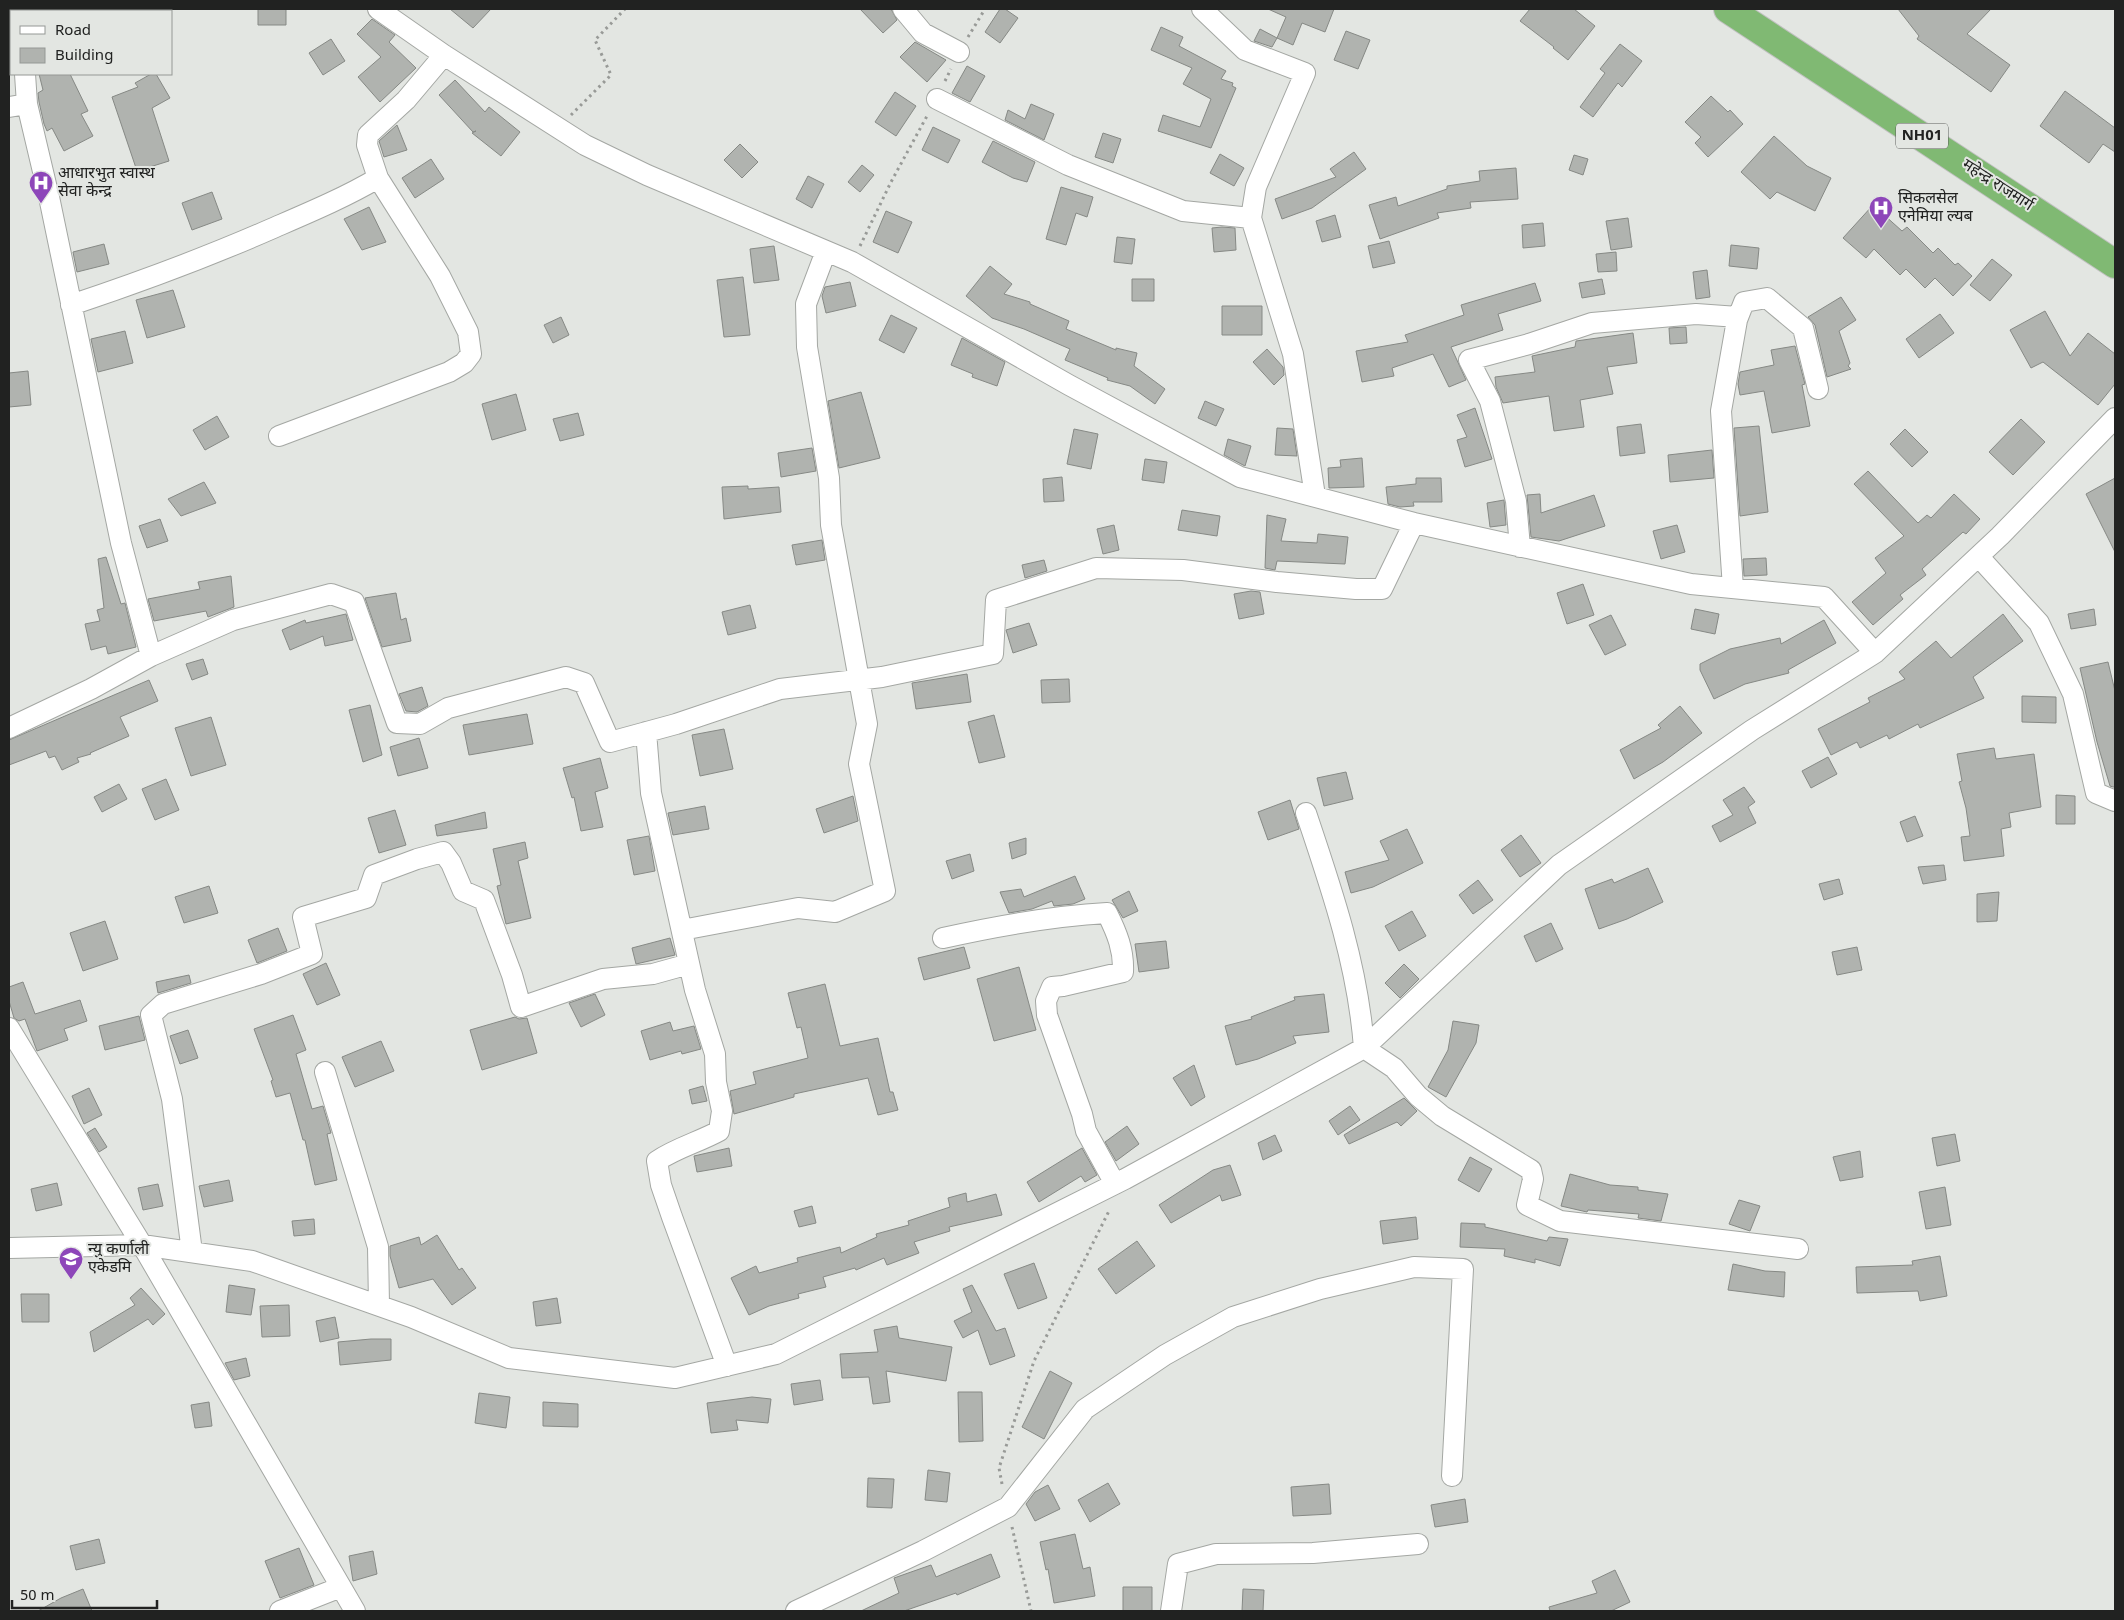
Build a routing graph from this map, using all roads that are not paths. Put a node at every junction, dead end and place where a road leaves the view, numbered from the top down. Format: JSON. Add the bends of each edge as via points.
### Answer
{"nodes":[{"id":1,"x":378,"y":9,"type":"edge"},
{"id":2,"x":902,"y":9,"type":"edge"},
{"id":3,"x":1202,"y":9,"type":"edge"},
{"id":4,"x":1728,"y":9,"type":"edge"},
{"id":5,"x":959,"y":52,"type":"road end"},
{"id":6,"x":444,"y":55,"type":"junction"},
{"id":7,"x":25,"y":75,"type":"edge"},
{"id":8,"x":937,"y":99,"type":"road end"},
{"id":9,"x":18,"y":106,"type":"edge"},
{"id":10,"x":378,"y":178,"type":"junction"},
{"id":11,"x":1252,"y":218,"type":"junction"},
{"id":12,"x":826,"y":251,"type":"junction"},
{"id":13,"x":2115,"y":264,"type":"edge"},
{"id":14,"x":71,"y":305,"type":"junction"},
{"id":15,"x":1738,"y":317,"type":"junction"},
{"id":16,"x":1818,"y":389,"type":"dead end"},
{"id":17,"x":2115,"y":418,"type":"edge"},
{"id":18,"x":279,"y":436,"type":"dead end"},
{"id":19,"x":1314,"y":496,"type":"junction"},
{"id":20,"x":1414,"y":523,"type":"junction"},
{"id":21,"x":1520,"y":546,"type":"junction"},
{"id":22,"x":1979,"y":557,"type":"junction"},
{"id":23,"x":1733,"y":588,"type":"junction"},
{"id":24,"x":1876,"y":652,"type":"junction"},
{"id":25,"x":151,"y":656,"type":"junction"},
{"id":26,"x":860,"y":680,"type":"junction"},
{"id":27,"x":9,"y":728,"type":"edge"},
{"id":28,"x":646,"y":732,"type":"junction"},
{"id":29,"x":2115,"y":801,"type":"edge"},
{"id":30,"x":1306,"y":813,"type":"dead end"},
{"id":31,"x":682,"y":930,"type":"junction"},
{"id":32,"x":943,"y":938,"type":"dead end"},
{"id":33,"x":689,"y":964,"type":"junction"},
{"id":34,"x":9,"y":1028,"type":"edge"},
{"id":35,"x":1364,"y":1048,"type":"junction"},
{"id":36,"x":325,"y":1072,"type":"dead end"},
{"id":37,"x":1120,"y":1181,"type":"junction"},
{"id":38,"x":142,"y":1245,"type":"junction"},
{"id":39,"x":9,"y":1248,"type":"edge"},
{"id":40,"x":1798,"y":1249,"type":"dead end"},
{"id":41,"x":192,"y":1252,"type":"junction"},
{"id":42,"x":379,"y":1305,"type":"junction"},
{"id":43,"x":727,"y":1366,"type":"junction"},
{"id":44,"x":1452,"y":1476,"type":"dead end"},
{"id":45,"x":1418,"y":1544,"type":"dead end"},
{"id":46,"x":341,"y":1587,"type":"junction"},
{"id":47,"x":280,"y":1611,"type":"edge"},
{"id":48,"x":354,"y":1611,"type":"edge"},
{"id":49,"x":796,"y":1611,"type":"edge"},
{"id":50,"x":1171,"y":1611,"type":"edge"}],
"edges":[{"from":1,"to":6,"type":"street"},
{"from":2,"to":5,"type":"street","via":[[923,33]]},
{"from":3,"to":11,"type":"street","via":[[1245,50],[1305,73],[1256,187]]},
{"from":4,"to":13,"type":"highway","name":"महेन्द्र राजमार्ग","number":"NH01"},
{"from":6,"to":10,"type":"street","via":[[406,100],[368,135],[366,145]]},
{"from":6,"to":12,"type":"street","via":[[585,145]]},
{"from":7,"to":9,"type":"street"},
{"from":8,"to":11,"type":"street","via":[[1068,165],[1183,211]]},
{"from":9,"to":14,"type":"street"},
{"from":10,"to":14,"type":"street","via":[[344,197],[238,244],[158,276]]},
{"from":10,"to":18,"type":"street","via":[[440,276],[468,332],[471,354],[464,364],[449,372]]},
{"from":11,"to":19,"type":"street","via":[[1293,354]]},
{"from":12,"to":19,"type":"street","via":[[852,262],[1240,477]]},
{"from":12,"to":26,"type":"street","via":[[806,304],[807,347],[829,478],[831,525]]},
{"from":14,"to":25,"type":"street","via":[[121,543]]},
{"from":15,"to":16,"type":"street","via":[[1744,302],[1767,298],[1803,328]]},
{"from":15,"to":21,"type":"street","via":[[1696,314],[1592,322],[1469,360],[1490,401],[1516,501]]},
{"from":15,"to":23,"type":"street","via":[[1721,411]]},
{"from":17,"to":22,"type":"street"},
{"from":19,"to":20,"type":"street"},
{"from":20,"to":21,"type":"street"},
{"from":20,"to":26,"type":"street","via":[[1382,589],[1278,582],[1182,570],[1096,568],[996,600],[993,654]]},
{"from":21,"to":23,"type":"street","via":[[1691,584]]},
{"from":22,"to":24,"type":"street"},
{"from":22,"to":29,"type":"street","via":[[2039,623],[2073,694],[2096,794]]},
{"from":23,"to":24,"type":"street","via":[[1824,597]]},
{"from":24,"to":35,"type":"street","via":[[1752,730],[1560,865]]},
{"from":25,"to":27,"type":"street"},
{"from":25,"to":28,"type":"street","via":[[233,620],[331,594],[354,602],[397,723],[420,724],[448,708],[566,677],[584,683],[610,742]]},
{"from":26,"to":28,"type":"street","via":[[780,689]]},
{"from":26,"to":31,"type":"street","via":[[867,724],[859,764],[885,891],[835,912],[798,908]]},
{"from":28,"to":31,"type":"street","via":[[651,793]]},
{"from":30,"to":35,"type":"street","via":[[1350,953]]},
{"from":31,"to":33,"type":"street"},
{"from":32,"to":37,"type":"street","via":[[1034,921],[1108,913],[1124,954],[1123,972],[1052,986],[1046,1001],[1047,1015],[1086,1132]]},
{"from":33,"to":41,"type":"street","via":[[654,974],[603,979],[521,1007],[484,900],[463,891],[443,852],[417,858],[374,875],[366,898],[303,917],[312,954],[261,974],[163,1004],[151,1014],[172,1099]]},
{"from":33,"to":43,"type":"street","via":[[715,1054],[722,1111],[719,1131],[669,1153],[657,1162],[661,1185]]},
{"from":34,"to":38,"type":"street"},
{"from":35,"to":37,"type":"street"},
{"from":35,"to":40,"type":"street","via":[[1394,1068],[1418,1096],[1442,1116],[1531,1170],[1533,1178],[1527,1205],[1560,1221]]},
{"from":36,"to":42,"type":"street","via":[[378,1247]]},
{"from":37,"to":43,"type":"street","via":[[776,1354]]},
{"from":38,"to":39,"type":"street"},
{"from":38,"to":41,"type":"street"},
{"from":38,"to":46,"type":"street"},
{"from":41,"to":42,"type":"street","via":[[252,1260]]},
{"from":42,"to":43,"type":"street","via":[[509,1358],[675,1378]]},
{"from":44,"to":49,"type":"street","via":[[1463,1269],[1414,1267],[1320,1289],[1233,1317],[1165,1355],[1085,1410],[1008,1507]]},
{"from":45,"to":50,"type":"street","via":[[1313,1553],[1216,1554],[1178,1564]]},
{"from":46,"to":47,"type":"street"},
{"from":46,"to":48,"type":"street"}]}
